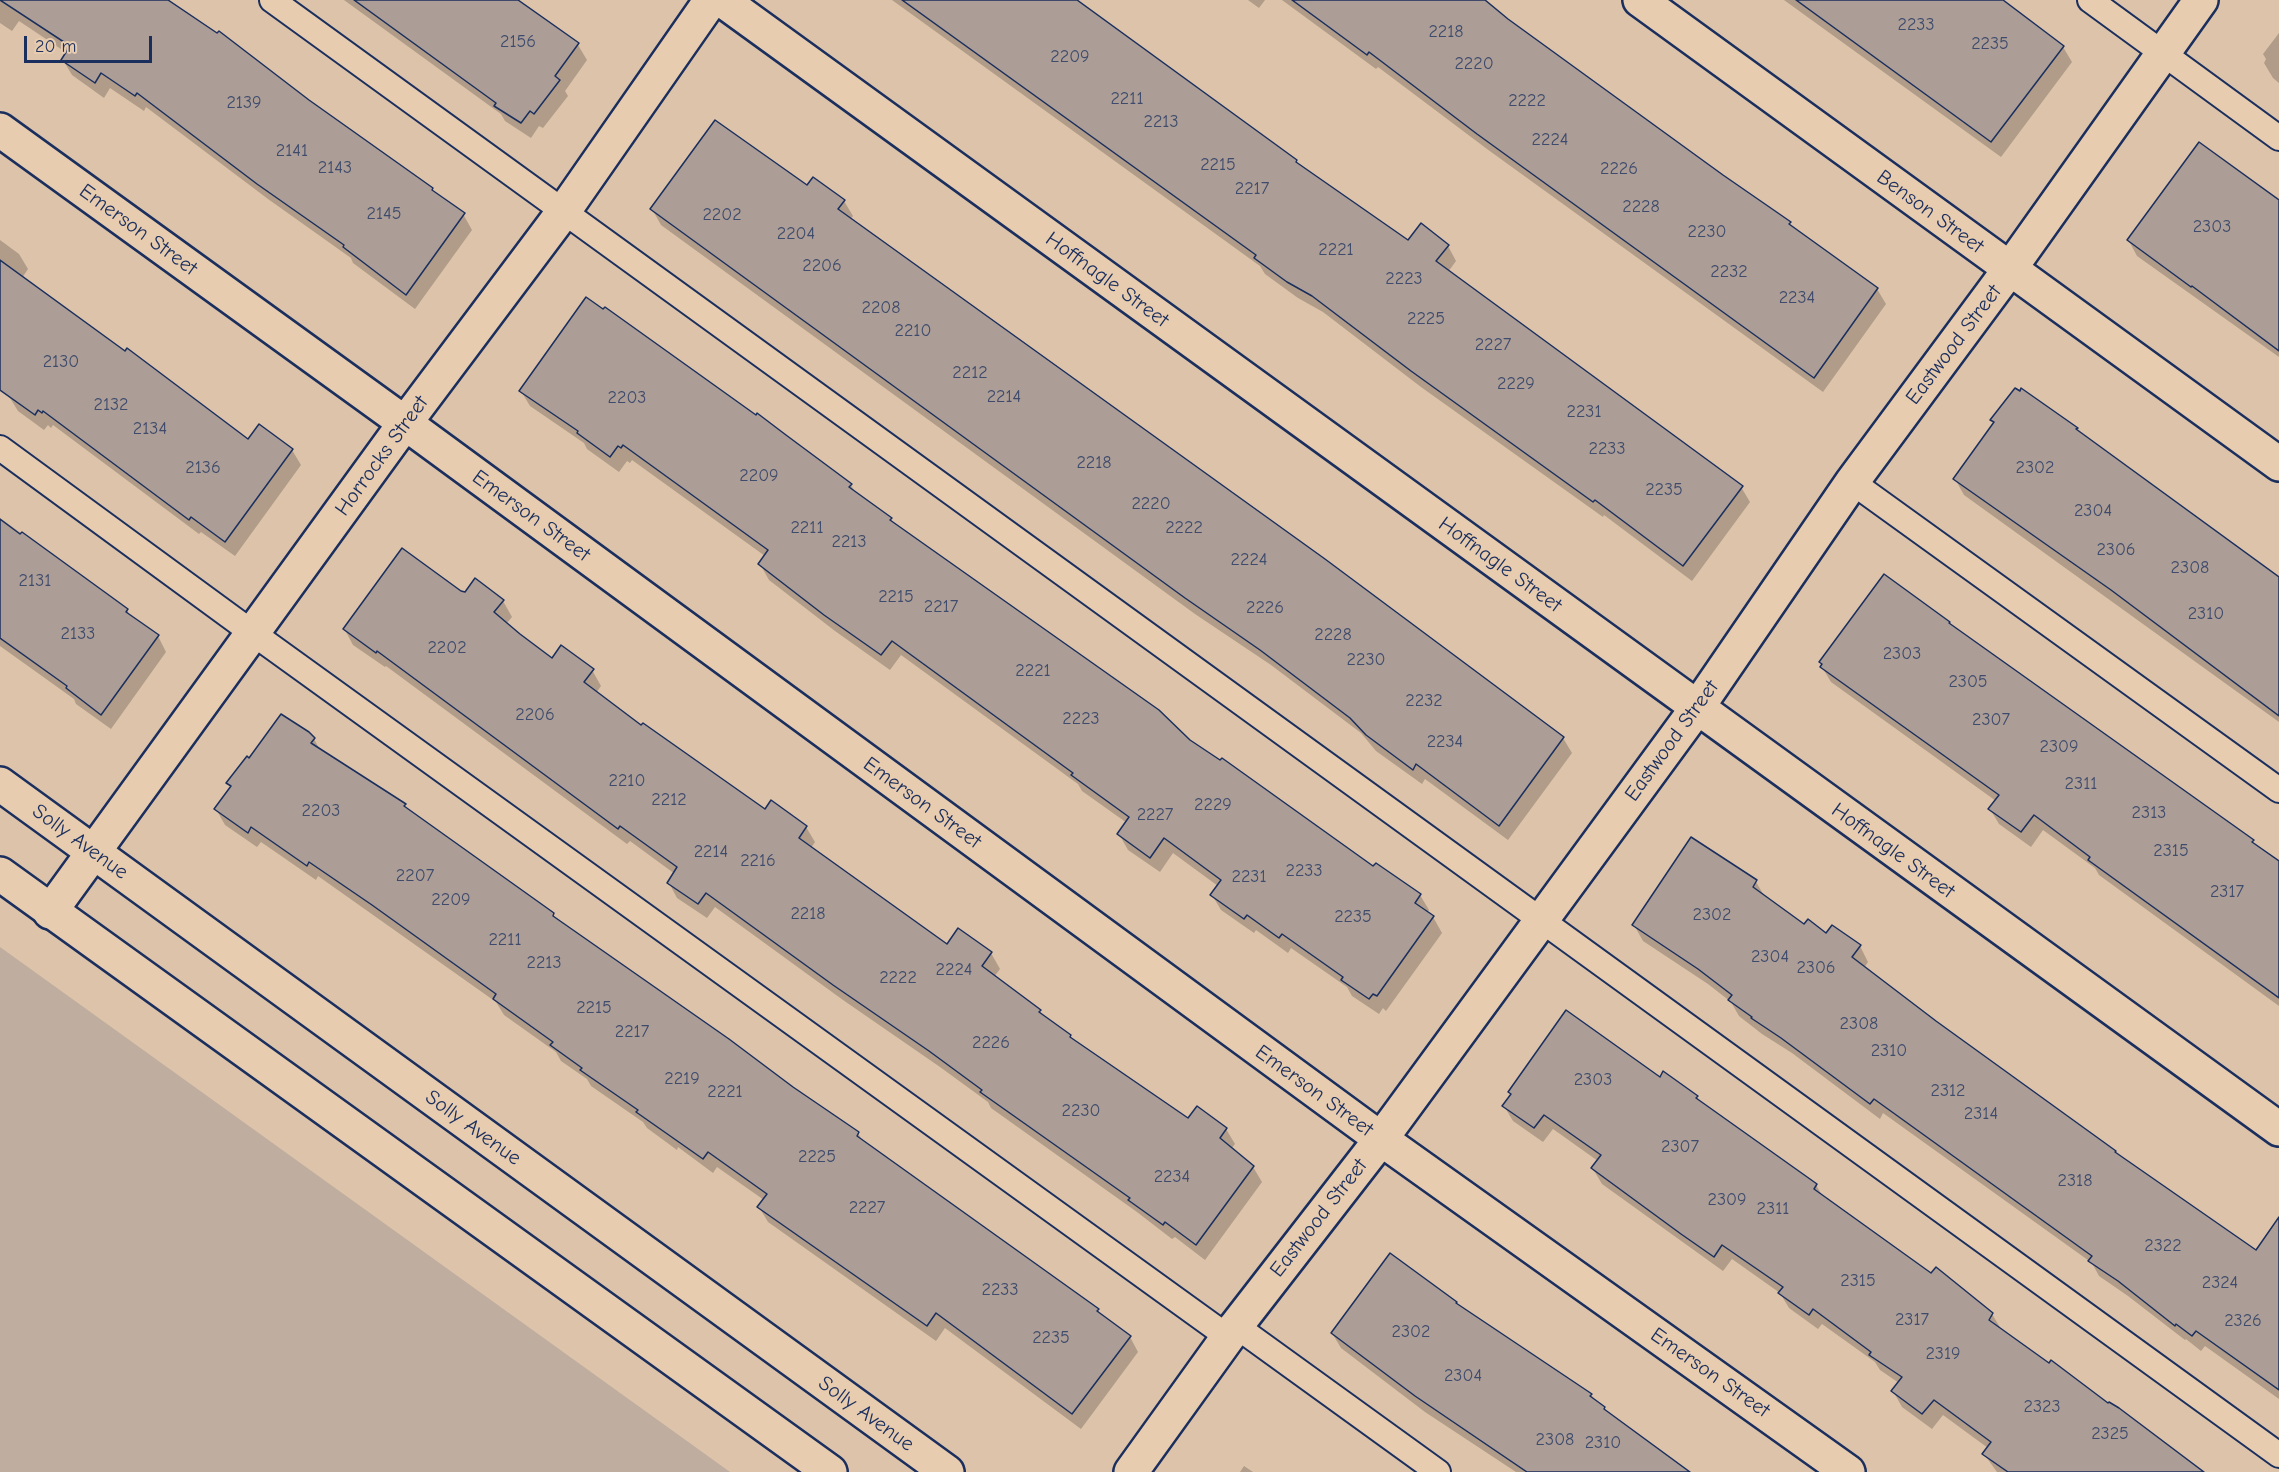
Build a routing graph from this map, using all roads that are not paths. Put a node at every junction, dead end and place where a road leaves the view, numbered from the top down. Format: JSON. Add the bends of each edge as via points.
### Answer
{"nodes":[{"id":1,"x":272,"y":0,"type":"edge"},
{"id":2,"x":711,"y":0,"type":"edge"},
{"id":3,"x":722,"y":0,"type":"edge"},
{"id":4,"x":1640,"y":0,"type":"edge"},
{"id":5,"x":2090,"y":0,"type":"edge"},
{"id":6,"x":2201,"y":0,"type":"edge"},
{"id":7,"x":2163,"y":53,"type":"junction"},
{"id":8,"x":0,"y":130,"type":"edge"},
{"id":9,"x":2279,"y":138,"type":"edge"},
{"id":10,"x":564,"y":211,"type":"junction"},
{"id":11,"x":2009,"y":270,"type":"junction"},
{"id":12,"x":405,"y":423,"type":"junction"},
{"id":13,"x":0,"y":448,"type":"edge"},
{"id":14,"x":2279,"y":464,"type":"edge"},
{"id":15,"x":1852,"y":482,"type":"junction"},
{"id":16,"x":254,"y":634,"type":"junction"},
{"id":17,"x":1697,"y":708,"type":"junction"},
{"id":18,"x":0,"y":784,"type":"edge"},
{"id":19,"x":2279,"y":790,"type":"edge"},
{"id":20,"x":94,"y":852,"type":"junction"},
{"id":21,"x":0,"y":874,"type":"edge"},
{"id":22,"x":50,"y":912,"type":"junction"},
{"id":23,"x":1541,"y":921,"type":"junction"},
{"id":24,"x":2279,"y":1129,"type":"edge"},
{"id":25,"x":1381,"y":1139,"type":"junction"},
{"id":26,"x":1232,"y":1331,"type":"junction"},
{"id":27,"x":2279,"y":1455,"type":"edge"},
{"id":28,"x":830,"y":1472,"type":"edge"},
{"id":29,"x":946,"y":1472,"type":"edge"},
{"id":30,"x":1131,"y":1472,"type":"edge"},
{"id":31,"x":1438,"y":1472,"type":"edge"},
{"id":32,"x":1848,"y":1472,"type":"edge"}],
"edges":[{"from":1,"to":10,"type":"lane"},
{"from":2,"to":10,"type":"street","name":"Horrocks Street"},
{"from":3,"to":17,"type":"street","name":"Hoffnagle Street"},
{"from":4,"to":11,"type":"street","name":"Benson Street"},
{"from":5,"to":7,"type":"lane"},
{"from":6,"to":7,"type":"street","name":"Eastwood Street"},
{"from":7,"to":9,"type":"lane"},
{"from":7,"to":11,"type":"street","name":"Eastwood Street"},
{"from":8,"to":12,"type":"street","name":"Emerson Street"},
{"from":10,"to":12,"type":"street","name":"Horrocks Street"},
{"from":10,"to":23,"type":"lane"},
{"from":11,"to":14,"type":"street","name":"Benson Street"},
{"from":11,"to":15,"type":"street","name":"Eastwood Street"},
{"from":12,"to":16,"type":"street","name":"Horrocks Street"},
{"from":12,"to":25,"type":"street","name":"Emerson Street"},
{"from":13,"to":16,"type":"lane"},
{"from":15,"to":17,"type":"street","name":"Eastwood Street"},
{"from":15,"to":19,"type":"lane"},
{"from":16,"to":20,"type":"street","name":"Horrocks Street"},
{"from":16,"to":26,"type":"lane"},
{"from":17,"to":23,"type":"street","name":"Eastwood Street"},
{"from":17,"to":24,"type":"street","name":"Hoffnagle Street"},
{"from":18,"to":20,"type":"street","name":"Solly Avenue"},
{"from":20,"to":22,"type":"street","name":"Horrocks Street"},
{"from":20,"to":29,"type":"street","name":"Solly Avenue"},
{"from":21,"to":22,"type":"street"},
{"from":22,"to":28,"type":"street"},
{"from":23,"to":25,"type":"street","name":"Eastwood Street"},
{"from":23,"to":27,"type":"lane"},
{"from":25,"to":26,"type":"street","name":"Eastwood Street"},
{"from":25,"to":32,"type":"street","name":"Emerson Street"},
{"from":26,"to":30,"type":"street","name":"Eastwood Street"},
{"from":26,"to":31,"type":"lane"}]}
